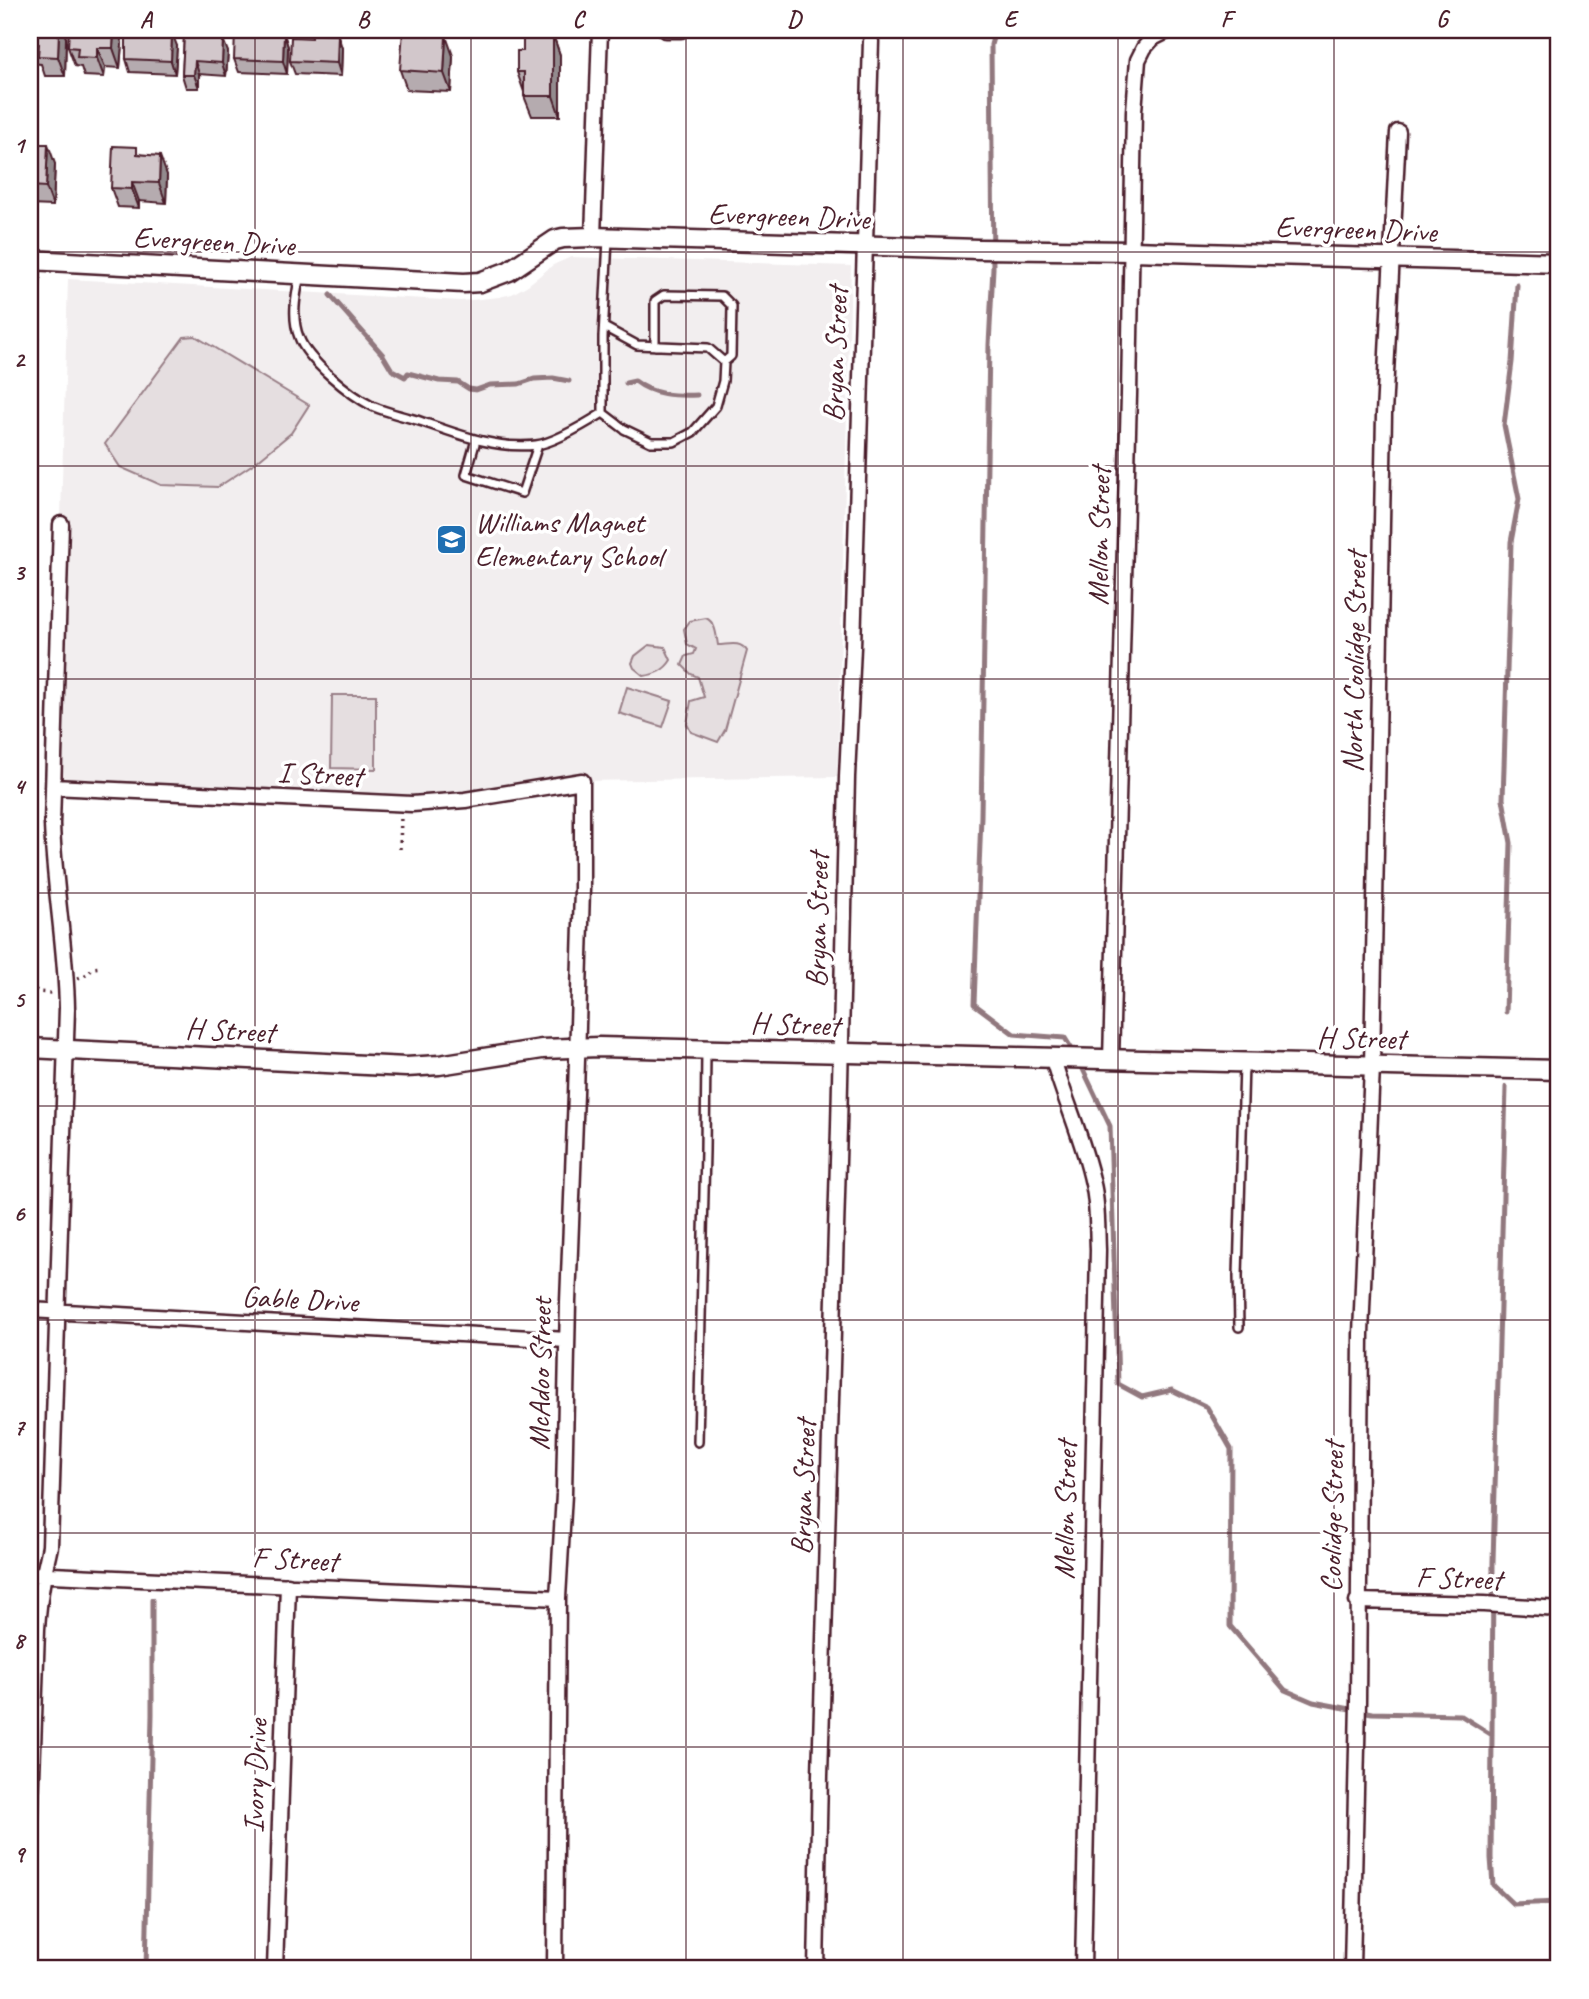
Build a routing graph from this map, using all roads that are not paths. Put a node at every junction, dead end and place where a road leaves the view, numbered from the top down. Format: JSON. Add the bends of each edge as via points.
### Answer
{"nodes":[{"id":1,"x":600,"y":30,"type":"edge"},
{"id":2,"x":666,"y":30,"type":"edge"},
{"id":3,"x":681,"y":30,"type":"edge"},
{"id":4,"x":1169,"y":30,"type":"edge"},
{"id":5,"x":871,"y":41,"type":"dead end"},
{"id":6,"x":1398,"y":132,"type":"dead end"},
{"id":7,"x":600,"y":237,"type":"junction"},
{"id":8,"x":865,"y":246,"type":"junction"},
{"id":9,"x":1132,"y":251,"type":"junction"},
{"id":10,"x":1390,"y":258,"type":"junction"},
{"id":11,"x":33,"y":260,"type":"edge"},
{"id":12,"x":1559,"y":263,"type":"edge"},
{"id":13,"x":300,"y":274,"type":"junction"},
{"id":14,"x":604,"y":327,"type":"junction"},
{"id":15,"x":655,"y":346,"type":"junction"},
{"id":16,"x":724,"y":362,"type":"junction"},
{"id":17,"x":603,"y":413,"type":"junction"},
{"id":18,"x":30,"y":419,"type":"edge"},
{"id":19,"x":476,"y":440,"type":"junction"},
{"id":20,"x":538,"y":445,"type":"junction"},
{"id":21,"x":61,"y":524,"type":"dead end"},
{"id":22,"x":582,"y":781,"type":"joint"},
{"id":23,"x":53,"y":787,"type":"junction"},
{"id":24,"x":30,"y":1048,"type":"edge"},
{"id":25,"x":577,"y":1048,"type":"junction"},
{"id":26,"x":706,"y":1049,"type":"junction"},
{"id":27,"x":66,"y":1050,"type":"junction"},
{"id":28,"x":840,"y":1053,"type":"junction"},
{"id":29,"x":1059,"y":1059,"type":"junction"},
{"id":30,"x":1104,"y":1059,"type":"junction"},
{"id":31,"x":1244,"y":1064,"type":"junction"},
{"id":32,"x":1372,"y":1066,"type":"junction"},
{"id":33,"x":1559,"y":1070,"type":"edge"},
{"id":34,"x":30,"y":1310,"type":"edge"},
{"id":35,"x":56,"y":1311,"type":"junction"},
{"id":36,"x":1239,"y":1327,"type":"dead end"},
{"id":37,"x":567,"y":1340,"type":"junction"},
{"id":38,"x":698,"y":1442,"type":"dead end"},
{"id":39,"x":37,"y":1574,"type":"edge"},
{"id":40,"x":288,"y":1585,"type":"junction"},
{"id":41,"x":558,"y":1598,"type":"junction"},
{"id":42,"x":1357,"y":1601,"type":"junction"},
{"id":43,"x":1559,"y":1609,"type":"edge"},
{"id":44,"x":30,"y":1837,"type":"edge"},
{"id":45,"x":275,"y":1969,"type":"edge"},
{"id":46,"x":555,"y":1969,"type":"edge"},
{"id":47,"x":816,"y":1969,"type":"edge"},
{"id":48,"x":1083,"y":1969,"type":"edge"},
{"id":49,"x":1352,"y":1969,"type":"edge"}],
"edges":[{"from":1,"to":7,"type":"street"},
{"from":2,"to":3,"type":"street"},
{"from":4,"to":9,"type":"street","name":"Mellon Street","via":[[1153,38],[1138,60]]},
{"from":5,"to":8,"type":"street","name":"Bryan Street"},
{"from":6,"to":10,"type":"street","name":"North Coolidge Street"},
{"from":7,"to":8,"type":"street","name":"Evergreen Drive"},
{"from":7,"to":13,"type":"street","name":"Evergreen Drive","via":[[555,240],[509,271],[480,282]]},
{"from":7,"to":14,"type":"lane"},
{"from":8,"to":9,"type":"street","name":"Evergreen Drive"},
{"from":8,"to":28,"type":"street","name":"Bryan Street"},
{"from":9,"to":10,"type":"street","name":"Evergreen Drive"},
{"from":9,"to":30,"type":"street","name":"Mellon Street"},
{"from":10,"to":12,"type":"street","name":"Evergreen Drive"},
{"from":10,"to":32,"type":"street","name":"North Coolidge Street"},
{"from":11,"to":13,"type":"street","name":"Evergreen Drive"},
{"from":11,"to":18,"type":"lane"},
{"from":13,"to":19,"type":"lane","via":[[296,329],[322,368],[371,405]]},
{"from":14,"to":15,"type":"lane","via":[[637,345]]},
{"from":14,"to":17,"type":"lane"},
{"from":15,"to":16,"type":"lane","via":[[708,348]]},
{"from":15,"to":16,"type":"lane","via":[[655,301],[664,295],[722,296],[732,306],[731,356]]},
{"from":16,"to":17,"type":"lane","via":[[716,406],[693,432],[674,442],[651,442]]},
{"from":17,"to":20,"type":"lane"},
{"from":19,"to":20,"type":"lane","via":[[506,446]]},
{"from":19,"to":20,"type":"lane","via":[[466,475],[522,493]]},
{"from":21,"to":23,"type":"street"},
{"from":22,"to":23,"type":"street","name":"I Street","via":[[466,800],[402,803]]},
{"from":22,"to":25,"type":"street","name":"McAdoo Street"},
{"from":23,"to":27,"type":"street"},
{"from":24,"to":27,"type":"street","name":"H Street"},
{"from":25,"to":26,"type":"street","name":"H Street"},
{"from":25,"to":27,"type":"street","name":"H Street","via":[[406,1067]]},
{"from":25,"to":37,"type":"street","name":"McAdoo Street"},
{"from":26,"to":28,"type":"street","name":"H Street"},
{"from":26,"to":38,"type":"lane"},
{"from":27,"to":35,"type":"street"},
{"from":28,"to":29,"type":"street","name":"H Street"},
{"from":28,"to":47,"type":"street","name":"Bryan Street"},
{"from":29,"to":30,"type":"street","name":"H Street"},
{"from":29,"to":48,"type":"street","name":"Mellon Street","via":[[1062,1090],[1097,1203]]},
{"from":30,"to":31,"type":"street","name":"H Street"},
{"from":31,"to":32,"type":"street","name":"H Street"},
{"from":31,"to":36,"type":"lane"},
{"from":32,"to":33,"type":"street","name":"H Street"},
{"from":32,"to":42,"type":"street","name":"Coolidge Street"},
{"from":34,"to":35,"type":"street","name":"Gable Drive"},
{"from":35,"to":37,"type":"street","name":"Gable Drive"},
{"from":35,"to":39,"type":"street","via":[[50,1546],[48,1560]]},
{"from":37,"to":41,"type":"street","name":"McAdoo Street"},
{"from":39,"to":40,"type":"street","name":"F Street"},
{"from":39,"to":44,"type":"street"},
{"from":40,"to":41,"type":"street","name":"F Street"},
{"from":40,"to":45,"type":"street","name":"Ivory Drive"},
{"from":41,"to":46,"type":"street","name":"McAdoo Street"},
{"from":42,"to":43,"type":"street","name":"F Street"},
{"from":42,"to":49,"type":"street","name":"Coolidge Street"}]}
